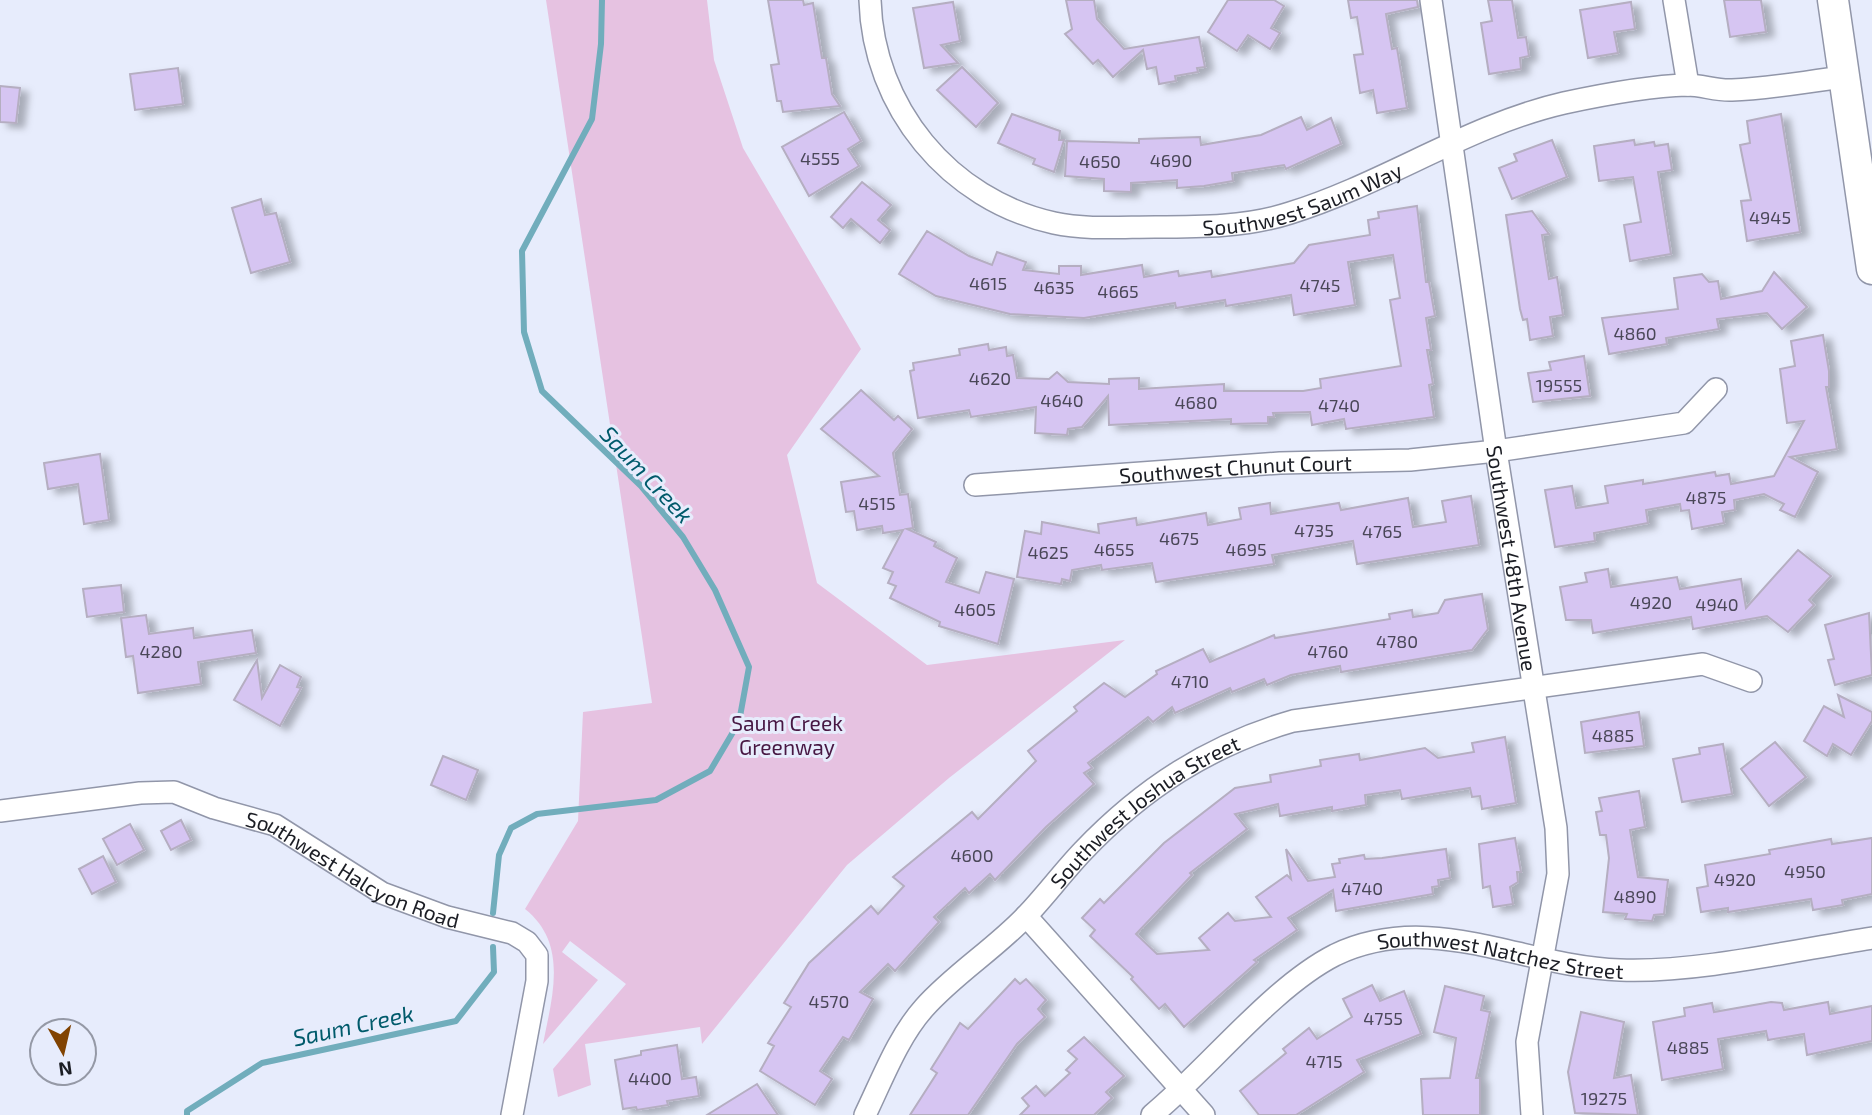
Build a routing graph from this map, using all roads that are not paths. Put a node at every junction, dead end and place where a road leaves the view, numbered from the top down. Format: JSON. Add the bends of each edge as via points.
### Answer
{"nodes":[{"id":1,"x":870,"y":0,"type":"edge"},
{"id":2,"x":1431,"y":0,"type":"edge"},
{"id":3,"x":1674,"y":0,"type":"edge"},
{"id":4,"x":1833,"y":0,"type":"edge"},
{"id":5,"x":1845,"y":77,"type":"junction"},
{"id":6,"x":1688,"y":85,"type":"junction"},
{"id":7,"x":1451,"y":144,"type":"junction"},
{"id":8,"x":1872,"y":269,"type":"edge"},
{"id":9,"x":1716,"y":389,"type":"dead end"},
{"id":10,"x":1496,"y":452,"type":"junction"},
{"id":11,"x":975,"y":485,"type":"dead end"},
{"id":12,"x":1751,"y":681,"type":"dead end"},
{"id":13,"x":1535,"y":688,"type":"junction"},
{"id":14,"x":0,"y":811,"type":"edge"},
{"id":15,"x":1026,"y":916,"type":"junction"},
{"id":16,"x":1872,"y":938,"type":"edge"},
{"id":17,"x":1542,"y":958,"type":"junction"},
{"id":18,"x":1180,"y":1091,"type":"junction"},
{"id":19,"x":512,"y":1115,"type":"edge"},
{"id":20,"x":865,"y":1115,"type":"edge"},
{"id":21,"x":1152,"y":1115,"type":"edge"},
{"id":22,"x":1203,"y":1115,"type":"edge"},
{"id":23,"x":1532,"y":1115,"type":"edge"}],
"edges":[{"from":1,"to":7,"type":"street","name":"Southwest Saum Way","via":[[870,20],[894,102],[930,151],[976,191],[1027,216],[1056,223],[1192,227],[1261,220],[1300,209]]},
{"from":2,"to":7,"type":"street","name":"Southwest 48th Avenue"},
{"from":3,"to":6,"type":"street"},
{"from":4,"to":5,"type":"street"},
{"from":5,"to":6,"type":"street","name":"Southwest Saum Way","via":[[1730,90]]},
{"from":5,"to":8,"type":"street"},
{"from":6,"to":7,"type":"street","name":"Southwest Saum Way","via":[[1564,103]]},
{"from":7,"to":10,"type":"street","name":"Southwest 48th Avenue"},
{"from":9,"to":10,"type":"street","name":"Southwest Chunut Court","via":[[1684,423]]},
{"from":10,"to":11,"type":"street","name":"Southwest Chunut Court"},
{"from":10,"to":13,"type":"street","name":"Southwest 48th Avenue"},
{"from":12,"to":13,"type":"street","name":"Southwest Joshua Street","via":[[1703,664]]},
{"from":13,"to":15,"type":"street","name":"Southwest Joshua Street","via":[[1293,721],[1203,755],[1111,825]]},
{"from":13,"to":17,"type":"street","name":"Southwest 48th Avenue","via":[[1558,856]]},
{"from":14,"to":19,"type":"street","name":"Southwest Halcyon Road","via":[[174,792],[275,825],[382,893],[447,917],[512,933],[537,955],[537,981]]},
{"from":15,"to":18,"type":"street"},
{"from":15,"to":20,"type":"street","name":"Southwest Joshua Street","via":[[923,1008]]},
{"from":16,"to":17,"type":"street","name":"Southwest Natchez Street","via":[[1658,969],[1595,969]]},
{"from":17,"to":18,"type":"street","name":"Southwest Natchez Street","via":[[1428,935],[1371,941],[1302,975]]},
{"from":17,"to":23,"type":"street","name":"Southwest 48th Avenue","via":[[1527,1042]]},
{"from":18,"to":21,"type":"street","name":"Southwest Natchez Street"},
{"from":18,"to":22,"type":"street"}]}
